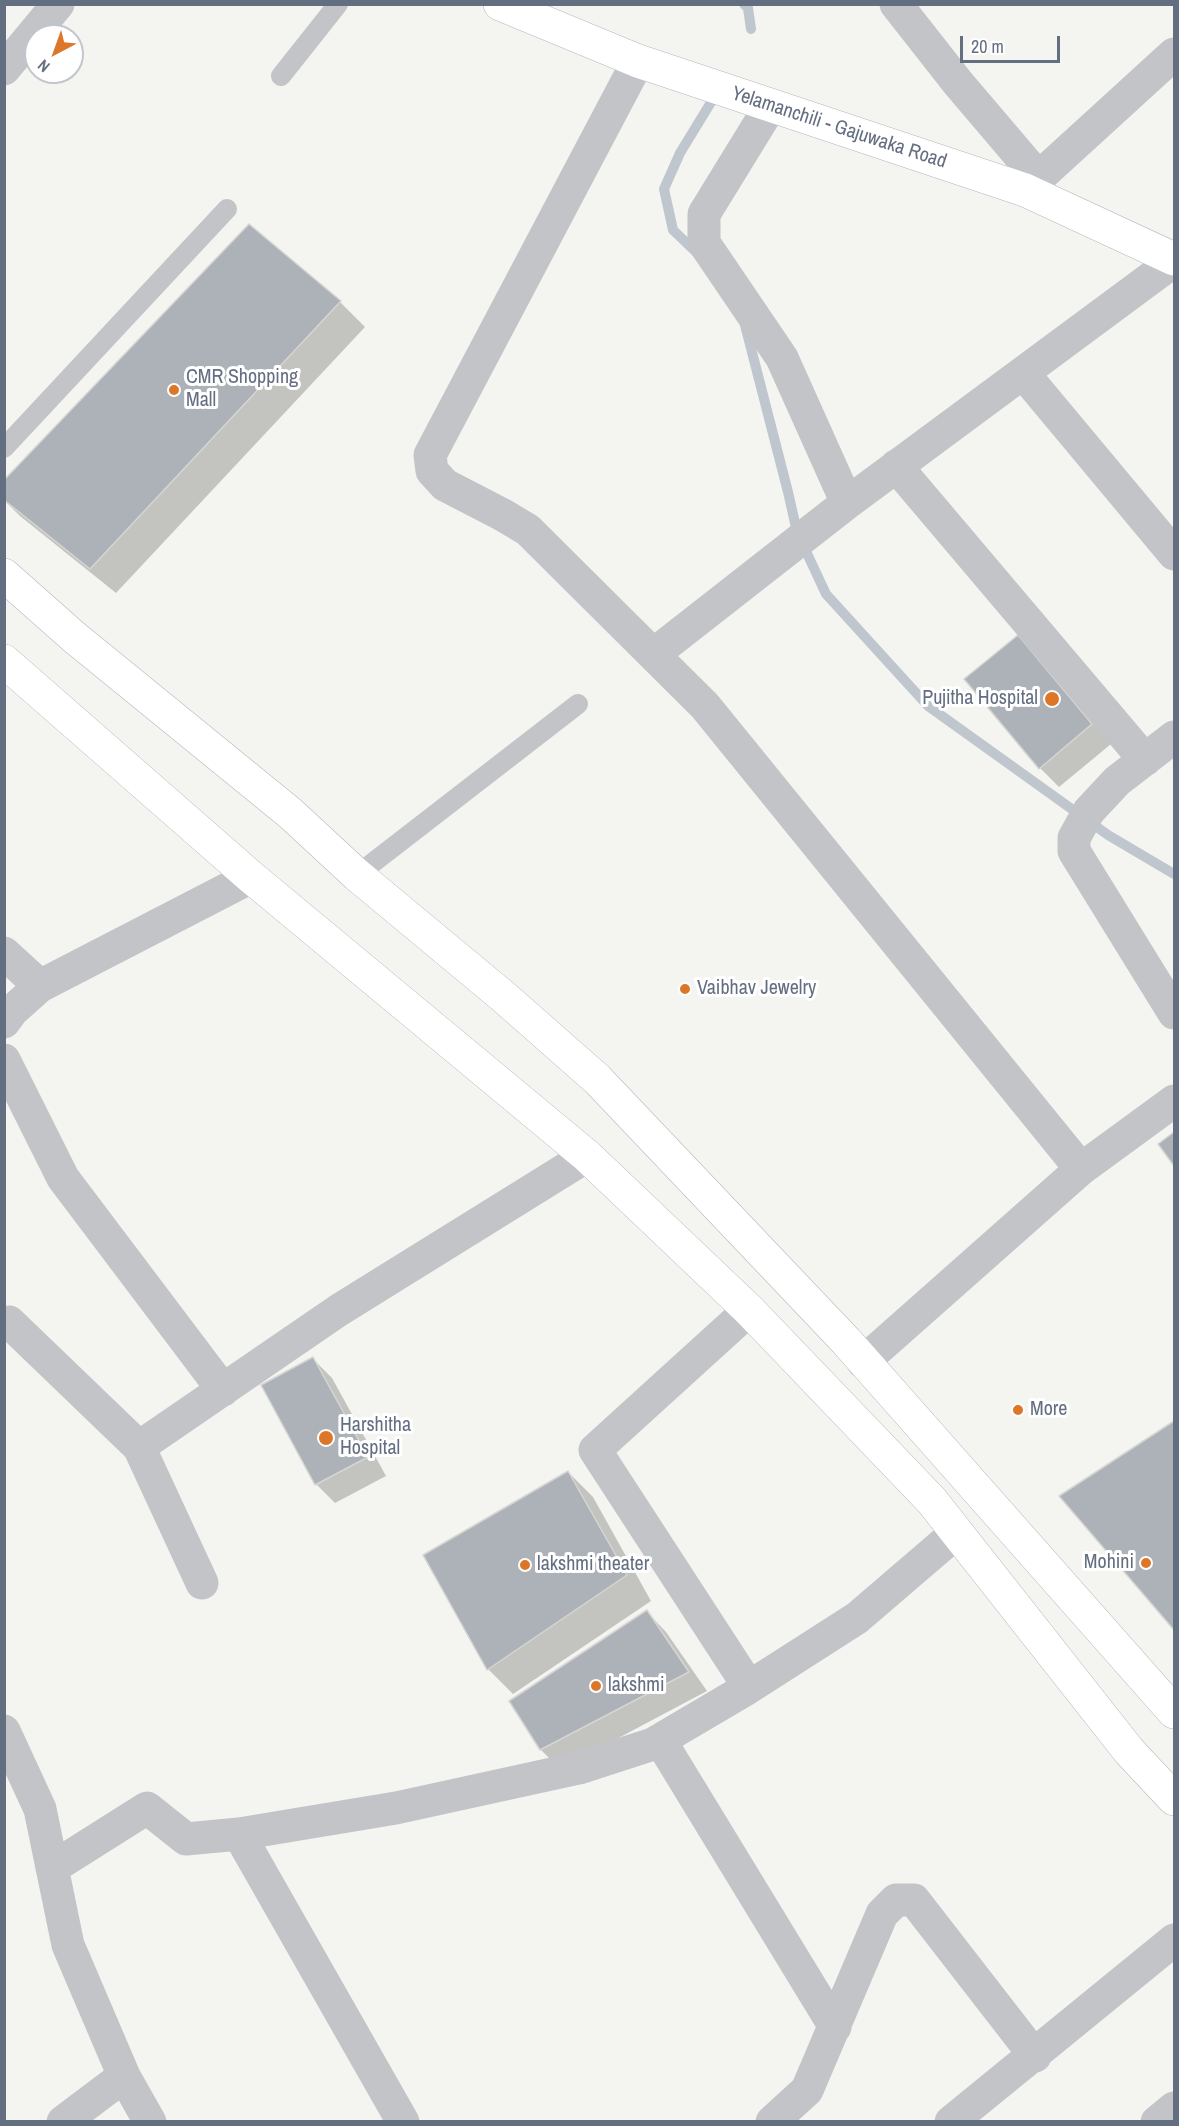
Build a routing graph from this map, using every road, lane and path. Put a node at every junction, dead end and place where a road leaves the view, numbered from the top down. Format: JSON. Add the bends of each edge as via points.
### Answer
{"nodes":[{"id":1,"x":58,"y":4,"type":"edge"},
{"id":2,"x":338,"y":4,"type":"edge"},
{"id":3,"x":500,"y":4,"type":"edge"},
{"id":4,"x":896,"y":4,"type":"edge"},
{"id":5,"x":1174,"y":54,"type":"edge"},
{"id":6,"x":638,"y":61,"type":"junction"},
{"id":7,"x":4,"y":69,"type":"edge"},
{"id":8,"x":281,"y":76,"type":"dead end"},
{"id":9,"x":771,"y":105,"type":"junction"},
{"id":10,"x":1032,"y":183,"type":"junction"},
{"id":11,"x":227,"y":209,"type":"dead end"},
{"id":12,"x":1174,"y":260,"type":"edge"},
{"id":13,"x":1023,"y":373,"type":"junction"},
{"id":14,"x":4,"y":448,"type":"edge"},
{"id":15,"x":896,"y":466,"type":"junction"},
{"id":16,"x":847,"y":503,"type":"junction"},
{"id":17,"x":1174,"y":554,"type":"edge"},
{"id":18,"x":4,"y":575,"type":"edge"},
{"id":19,"x":654,"y":654,"type":"junction"},
{"id":20,"x":4,"y":661,"type":"edge"},
{"id":21,"x":578,"y":704,"type":"dead end"},
{"id":22,"x":1174,"y":737,"type":"edge"},
{"id":23,"x":1145,"y":760,"type":"junction"},
{"id":24,"x":357,"y":875,"type":"junction"},
{"id":25,"x":251,"y":877,"type":"junction"},
{"id":26,"x":4,"y":953,"type":"edge"},
{"id":27,"x":40,"y":986,"type":"junction"},
{"id":28,"x":1174,"y":1014,"type":"edge"},
{"id":29,"x":4,"y":1022,"type":"edge"},
{"id":30,"x":4,"y":1060,"type":"edge"},
{"id":31,"x":1174,"y":1101,"type":"edge"},
{"id":32,"x":586,"y":1156,"type":"junction"},
{"id":33,"x":1081,"y":1169,"type":"junction"},
{"id":34,"x":749,"y":1310,"type":"junction"},
{"id":35,"x":6,"y":1321,"type":"edge"},
{"id":36,"x":864,"y":1362,"type":"junction"},
{"id":37,"x":223,"y":1390,"type":"junction"},
{"id":38,"x":139,"y":1447,"type":"junction"},
{"id":39,"x":956,"y":1533,"type":"junction"},
{"id":40,"x":202,"y":1583,"type":"dead end"},
{"id":41,"x":749,"y":1687,"type":"junction"},
{"id":42,"x":1174,"y":1712,"type":"edge"},
{"id":43,"x":4,"y":1731,"type":"edge"},
{"id":44,"x":660,"y":1740,"type":"junction"},
{"id":45,"x":1174,"y":1799,"type":"edge"},
{"id":46,"x":239,"y":1834,"type":"junction"},
{"id":47,"x":52,"y":1868,"type":"junction"},
{"id":48,"x":1174,"y":1940,"type":"edge"},
{"id":49,"x":835,"y":2027,"type":"junction"},
{"id":50,"x":1035,"y":2056,"type":"junction"},
{"id":51,"x":124,"y":2076,"type":"junction"},
{"id":52,"x":1174,"y":2108,"type":"edge"},
{"id":53,"x":63,"y":2121,"type":"edge"},
{"id":54,"x":150,"y":2121,"type":"edge"},
{"id":55,"x":403,"y":2121,"type":"edge"},
{"id":56,"x":772,"y":2121,"type":"edge"},
{"id":57,"x":951,"y":2121,"type":"edge"},
{"id":58,"x":1157,"y":2121,"type":"edge"}],
"edges":[{"from":1,"to":7,"type":"street"},
{"from":2,"to":8,"type":"lane"},
{"from":3,"to":6,"type":"main road","name":"Yelamanchili - Gajuwaka Road"},
{"from":4,"to":10,"type":"street"},
{"from":5,"to":10,"type":"street"},
{"from":6,"to":9,"type":"main road","name":"Yelamanchili - Gajuwaka Road"},
{"from":6,"to":19,"type":"street","via":[[430,455],[432,471],[445,485],[528,530]]},
{"from":9,"to":10,"type":"main road","name":"Yelamanchili - Gajuwaka Road"},
{"from":9,"to":16,"type":"street","via":[[705,214],[704,243],[782,358]]},
{"from":10,"to":12,"type":"main road","name":"Yelamanchili - Gajuwaka Road"},
{"from":11,"to":14,"type":"lane"},
{"from":12,"to":13,"type":"street"},
{"from":13,"to":15,"type":"street"},
{"from":13,"to":17,"type":"street"},
{"from":15,"to":16,"type":"street"},
{"from":15,"to":23,"type":"street"},
{"from":16,"to":19,"type":"street"},
{"from":18,"to":24,"type":"main road","via":[[290,813]]},
{"from":19,"to":33,"type":"street","via":[[705,706]]},
{"from":20,"to":25,"type":"main road"},
{"from":21,"to":24,"type":"lane"},
{"from":22,"to":23,"type":"street"},
{"from":23,"to":28,"type":"street","via":[[1117,781],[1082,824],[1074,851]]},
{"from":24,"to":36,"type":"main road","via":[[597,1079]]},
{"from":25,"to":27,"type":"street"},
{"from":25,"to":32,"type":"main road"},
{"from":26,"to":27,"type":"street"},
{"from":27,"to":29,"type":"street"},
{"from":30,"to":37,"type":"street","via":[[63,1178]]},
{"from":31,"to":33,"type":"street"},
{"from":32,"to":34,"type":"main road"},
{"from":32,"to":37,"type":"street","via":[[339,1310]]},
{"from":33,"to":36,"type":"street"},
{"from":34,"to":39,"type":"main road","via":[[932,1501]]},
{"from":34,"to":41,"type":"street","via":[[595,1450]]},
{"from":35,"to":38,"type":"street"},
{"from":36,"to":42,"type":"main road"},
{"from":37,"to":38,"type":"street"},
{"from":38,"to":40,"type":"street"},
{"from":39,"to":41,"type":"street","via":[[858,1618]]},
{"from":39,"to":45,"type":"main road","via":[[1129,1751]]},
{"from":41,"to":44,"type":"street"},
{"from":43,"to":47,"type":"street","via":[[40,1809]]},
{"from":44,"to":46,"type":"street","via":[[579,1768],[396,1808]]},
{"from":44,"to":49,"type":"street"},
{"from":46,"to":47,"type":"street","via":[[186,1839],[147,1808]]},
{"from":46,"to":55,"type":"street"},
{"from":47,"to":51,"type":"street","via":[[68,1945]]},
{"from":48,"to":50,"type":"street"},
{"from":49,"to":50,"type":"street","via":[[882,1914],[896,1900],[914,1900]]},
{"from":49,"to":56,"type":"street","via":[[807,2090]]},
{"from":50,"to":57,"type":"street"},
{"from":51,"to":53,"type":"street"},
{"from":51,"to":54,"type":"street"},
{"from":52,"to":58,"type":"street"}]}
